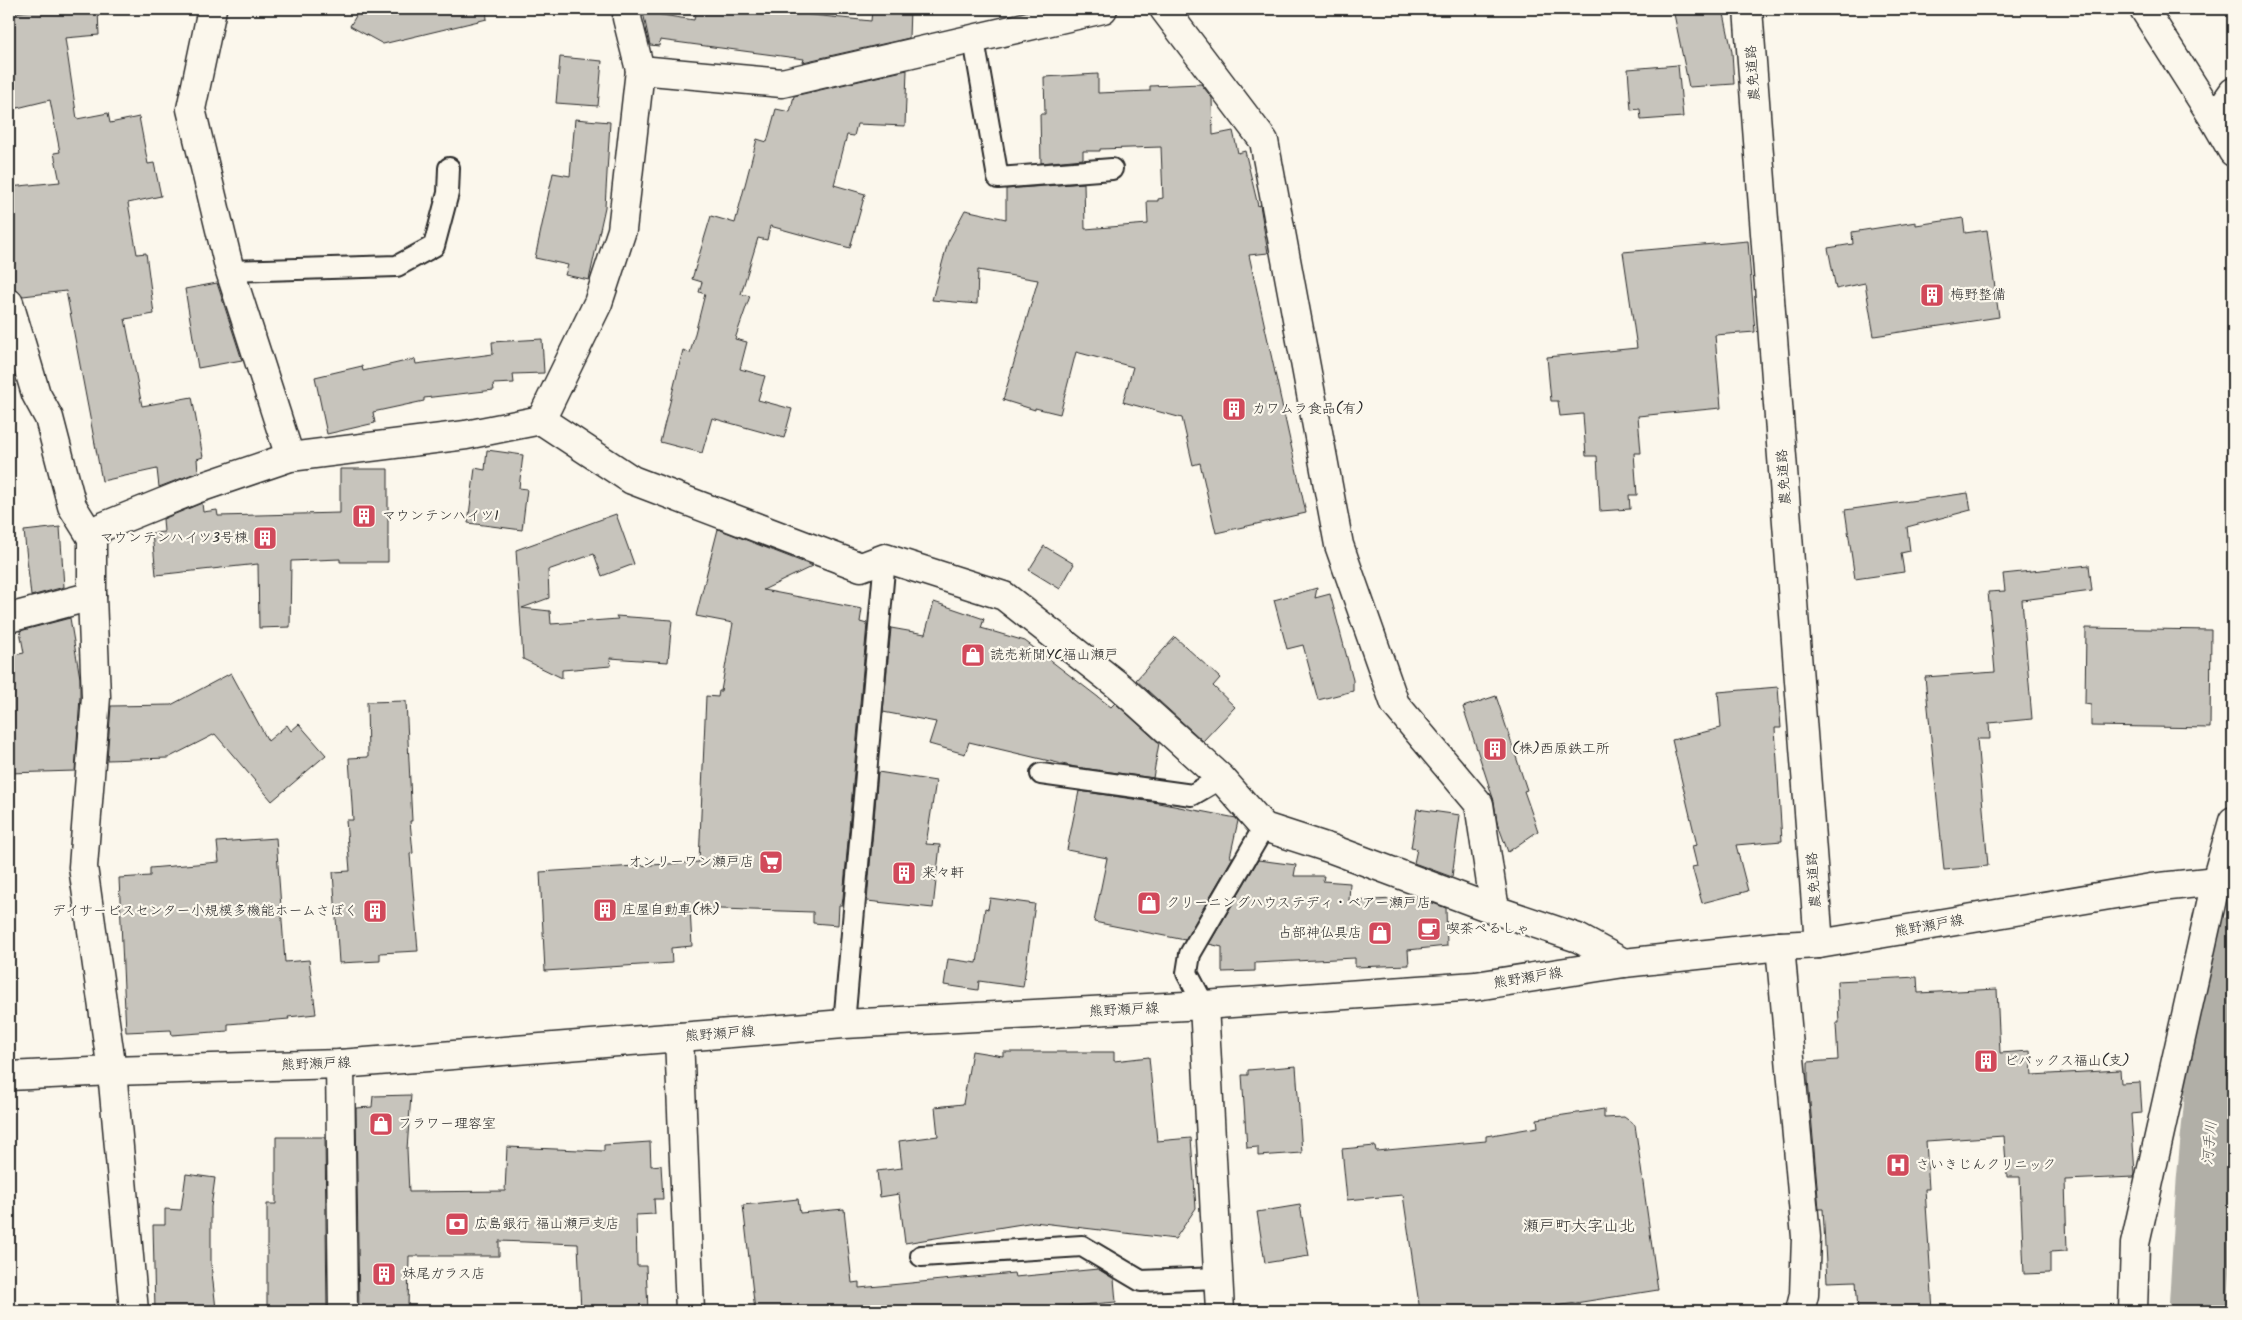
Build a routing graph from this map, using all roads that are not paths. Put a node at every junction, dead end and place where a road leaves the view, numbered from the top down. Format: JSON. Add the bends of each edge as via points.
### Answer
{"nodes":[{"id":1,"x":212,"y":9,"type":"edge"},
{"id":2,"x":628,"y":9,"type":"edge"},
{"id":3,"x":1103,"y":9,"type":"edge"},
{"id":4,"x":1164,"y":9,"type":"edge"},
{"id":5,"x":1748,"y":9,"type":"edge"},
{"id":6,"x":2144,"y":9,"type":"edge"},
{"id":7,"x":974,"y":40,"type":"junction"},
{"id":8,"x":640,"y":70,"type":"junction"},
{"id":9,"x":2233,"y":92,"type":"edge"},
{"id":10,"x":2214,"y":119,"type":"junction"},
{"id":11,"x":2233,"y":152,"type":"edge"},
{"id":12,"x":449,"y":168,"type":"dead end"},
{"id":13,"x":1112,"y":169,"type":"dead end"},
{"id":14,"x":230,"y":271,"type":"junction"},
{"id":15,"x":9,"y":303,"type":"edge"},
{"id":16,"x":541,"y":420,"type":"junction"},
{"id":17,"x":290,"y":457,"type":"junction"},
{"id":18,"x":92,"y":538,"type":"junction"},
{"id":19,"x":885,"y":558,"type":"junction"},
{"id":20,"x":92,"y":596,"type":"junction"},
{"id":21,"x":9,"y":618,"type":"edge"},
{"id":22,"x":1040,"y":774,"type":"dead end"},
{"id":23,"x":1222,"y":778,"type":"junction"},
{"id":24,"x":2233,"y":821,"type":"edge"},
{"id":25,"x":1264,"y":827,"type":"junction"},
{"id":26,"x":2225,"y":884,"type":"edge"},
{"id":27,"x":1495,"y":910,"type":"junction"},
{"id":28,"x":1819,"y":944,"type":"junction"},
{"id":29,"x":1780,"y":946,"type":"junction"},
{"id":30,"x":1624,"y":963,"type":"junction"},
{"id":31,"x":1204,"y":1005,"type":"junction"},
{"id":32,"x":844,"y":1024,"type":"junction"},
{"id":33,"x":679,"y":1037,"type":"junction"},
{"id":34,"x":340,"y":1064,"type":"junction"},
{"id":35,"x":112,"y":1071,"type":"junction"},
{"id":36,"x":9,"y":1076,"type":"edge"},
{"id":37,"x":921,"y":1256,"type":"dead end"},
{"id":38,"x":1218,"y":1278,"type":"junction"},
{"id":39,"x":134,"y":1311,"type":"edge"},
{"id":40,"x":343,"y":1311,"type":"edge"},
{"id":41,"x":690,"y":1311,"type":"edge"},
{"id":42,"x":1220,"y":1311,"type":"edge"},
{"id":43,"x":1800,"y":1311,"type":"edge"},
{"id":44,"x":2133,"y":1311,"type":"edge"}],
"edges":[{"from":1,"to":14,"type":"street","via":[[191,109]]},
{"from":2,"to":8,"type":"street","via":[[627,18]]},
{"from":3,"to":7,"type":"street"},
{"from":4,"to":27,"type":"street","via":[[1264,141],[1339,545],[1395,704],[1479,804]]},
{"from":5,"to":28,"type":"street","name":"農免道路"},
{"from":6,"to":10,"type":"street"},
{"from":7,"to":8,"type":"street","via":[[782,83]]},
{"from":7,"to":13,"type":"lane","via":[[998,178]]},
{"from":8,"to":16,"type":"street","via":[[622,230],[598,303]]},
{"from":9,"to":10,"type":"street"},
{"from":10,"to":11,"type":"street"},
{"from":12,"to":14,"type":"lane","via":[[448,193],[434,246],[397,266]]},
{"from":14,"to":17,"type":"street"},
{"from":15,"to":18,"type":"street","via":[[36,394],[49,418],[72,506]]},
{"from":16,"to":17,"type":"street","via":[[466,435]]},
{"from":16,"to":19,"type":"street","via":[[632,480],[861,567]]},
{"from":17,"to":18,"type":"street","via":[[196,489],[102,527]]},
{"from":18,"to":20,"type":"street"},
{"from":19,"to":23,"type":"street","via":[[1004,596],[1120,687]]},
{"from":19,"to":32,"type":"lane"},
{"from":20,"to":21,"type":"street"},
{"from":20,"to":35,"type":"street","via":[[96,697],[83,867]]},
{"from":22,"to":23,"type":"lane","via":[[1192,794]]},
{"from":23,"to":25,"type":"street"},
{"from":24,"to":26,"type":"street"},
{"from":25,"to":27,"type":"street"},
{"from":25,"to":31,"type":"lane","via":[[1190,954],[1188,972]]},
{"from":26,"to":28,"type":"street","name":"熊野瀬戸線","via":[[2151,888]]},
{"from":26,"to":44,"type":"street","via":[[2135,1244]]},
{"from":27,"to":30,"type":"street","via":[[1578,938]]},
{"from":28,"to":29,"type":"street","name":"熊野瀬戸線"},
{"from":29,"to":30,"type":"street","name":"熊野瀬戸線"},
{"from":29,"to":43,"type":"street","via":[[1806,1237],[1804,1295]]},
{"from":30,"to":31,"type":"street","name":"熊野瀬戸線","via":[[1476,986]]},
{"from":31,"to":32,"type":"street","name":"熊野瀬戸線"},
{"from":31,"to":38,"type":"street"},
{"from":32,"to":33,"type":"street","name":"熊野瀬戸線"},
{"from":33,"to":34,"type":"street","name":"熊野瀬戸線"},
{"from":33,"to":41,"type":"street"},
{"from":34,"to":35,"type":"street","name":"熊野瀬戸線"},
{"from":34,"to":40,"type":"street"},
{"from":35,"to":36,"type":"street","name":"熊野瀬戸線"},
{"from":35,"to":39,"type":"street"},
{"from":37,"to":38,"type":"lane","via":[[1082,1246],[1141,1282]]},
{"from":38,"to":42,"type":"street"}]}
